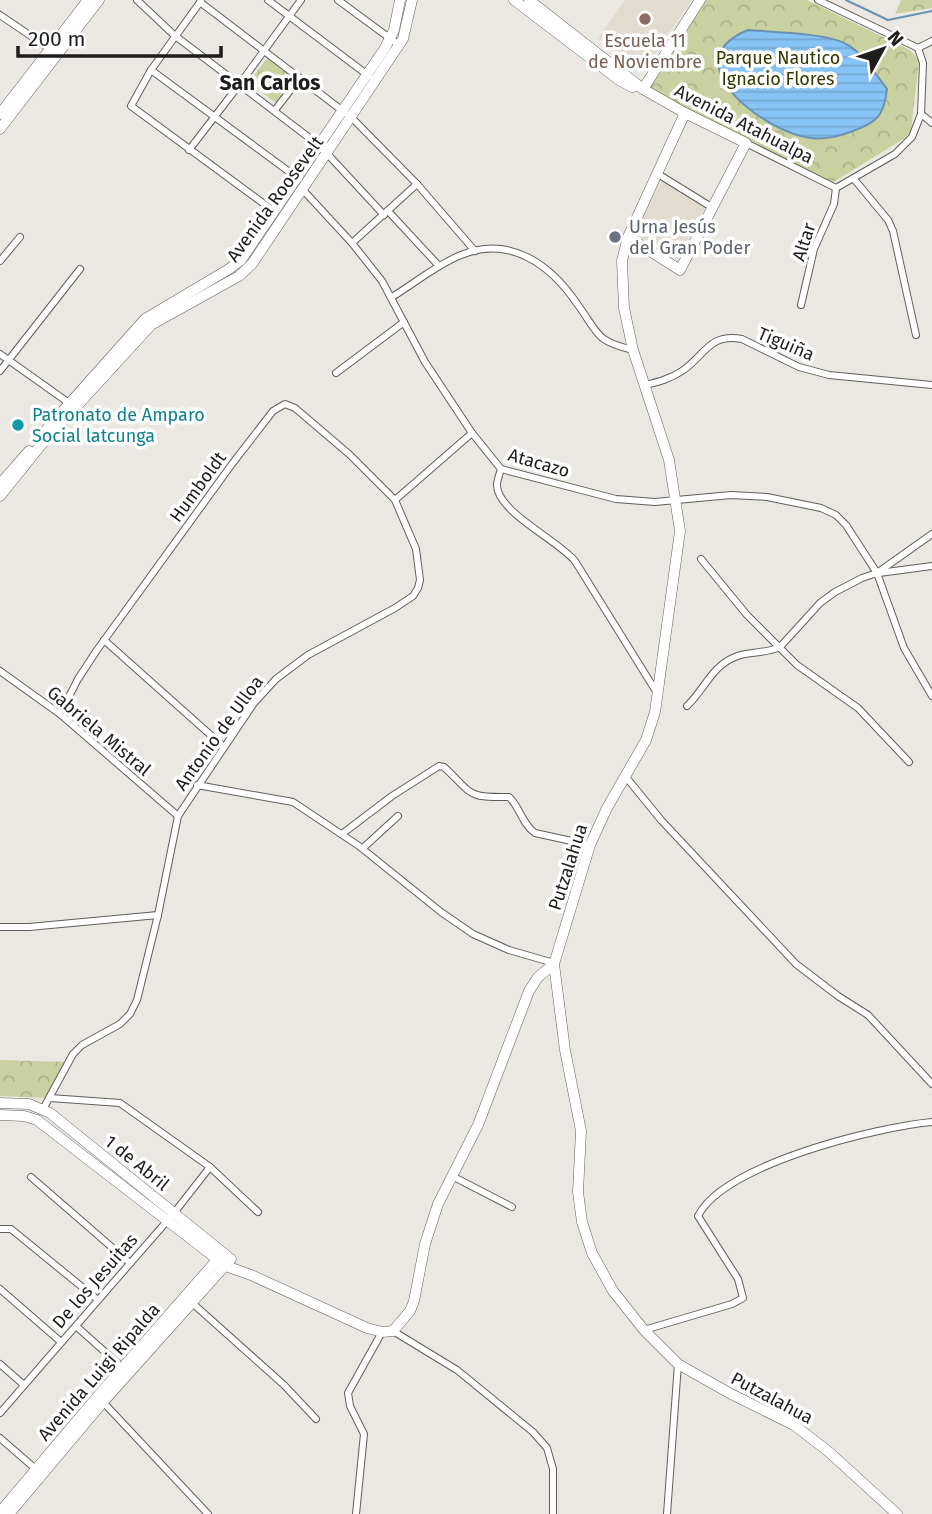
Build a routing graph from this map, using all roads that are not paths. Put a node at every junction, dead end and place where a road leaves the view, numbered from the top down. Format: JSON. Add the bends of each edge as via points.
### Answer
{"nodes":[{"id":1,"x":88,"y":0,"type":"edge"},
{"id":2,"x":99,"y":0,"type":"edge"},
{"id":3,"x":137,"y":0,"type":"edge"},
{"id":4,"x":268,"y":0,"type":"edge"},
{"id":5,"x":301,"y":0,"type":"edge"},
{"id":6,"x":338,"y":0,"type":"edge"},
{"id":7,"x":400,"y":0,"type":"edge"},
{"id":8,"x":412,"y":0,"type":"edge"},
{"id":9,"x":514,"y":0,"type":"edge"},
{"id":10,"x":529,"y":0,"type":"edge"},
{"id":11,"x":700,"y":0,"type":"edge"},
{"id":12,"x":818,"y":0,"type":"edge"},
{"id":13,"x":201,"y":1,"type":"edge"},
{"id":14,"x":0,"y":15,"type":"edge"},
{"id":15,"x":289,"y":16,"type":"junction"},
{"id":16,"x":174,"y":35,"type":"junction"},
{"id":17,"x":390,"y":38,"type":"junction"},
{"id":18,"x":932,"y":41,"type":"edge"},
{"id":19,"x":399,"y":45,"type":"junction"},
{"id":20,"x":918,"y":48,"type":"junction"},
{"id":21,"x":264,"y":50,"type":"junction"},
{"id":22,"x":54,"y":51,"type":"junction"},
{"id":23,"x":151,"y":70,"type":"junction"},
{"id":24,"x":367,"y":74,"type":"junction"},
{"id":25,"x":300,"y":78,"type":"junction"},
{"id":26,"x":374,"y":83,"type":"junction"},
{"id":27,"x":239,"y":85,"type":"junction"},
{"id":28,"x":640,"y":88,"type":"junction"},
{"id":29,"x":275,"y":110,"type":"junction"},
{"id":30,"x":343,"y":111,"type":"junction"},
{"id":31,"x":685,"y":113,"type":"junction"},
{"id":32,"x":921,"y":114,"type":"junction"},
{"id":33,"x":214,"y":117,"type":"junction"},
{"id":34,"x":352,"y":118,"type":"junction"},
{"id":35,"x":1,"y":121,"type":"edge"},
{"id":36,"x":932,"y":123,"type":"edge"},
{"id":37,"x":746,"y":143,"type":"junction"},
{"id":38,"x":189,"y":150,"type":"junction"},
{"id":39,"x":323,"y":150,"type":"junction"},
{"id":40,"x":658,"y":174,"type":"junction"},
{"id":41,"x":854,"y":179,"type":"junction"},
{"id":42,"x":303,"y":184,"type":"junction"},
{"id":43,"x":417,"y":184,"type":"junction"},
{"id":44,"x":836,"y":188,"type":"junction"},
{"id":45,"x":713,"y":208,"type":"junction"},
{"id":46,"x":275,"y":212,"type":"junction"},
{"id":47,"x":386,"y":213,"type":"junction"},
{"id":48,"x":20,"y":237,"type":"dead end"},
{"id":49,"x":628,"y":237,"type":"junction"},
{"id":50,"x":352,"y":243,"type":"junction"},
{"id":51,"x":475,"y":251,"type":"junction"},
{"id":52,"x":0,"y":261,"type":"edge"},
{"id":53,"x":439,"y":266,"type":"junction"},
{"id":54,"x":80,"y":269,"type":"dead end"},
{"id":55,"x":392,"y":297,"type":"junction"},
{"id":56,"x":801,"y":305,"type":"dead end"},
{"id":57,"x":404,"y":322,"type":"junction"},
{"id":58,"x":916,"y":335,"type":"dead end"},
{"id":59,"x":633,"y":350,"type":"junction"},
{"id":60,"x":0,"y":354,"type":"edge"},
{"id":61,"x":8,"y":360,"type":"junction"},
{"id":62,"x":0,"y":371,"type":"edge"},
{"id":63,"x":336,"y":373,"type":"dead end"},
{"id":64,"x":645,"y":385,"type":"junction"},
{"id":65,"x":932,"y":385,"type":"edge"},
{"id":66,"x":69,"y":403,"type":"junction"},
{"id":67,"x":472,"y":433,"type":"junction"},
{"id":68,"x":501,"y":469,"type":"junction"},
{"id":69,"x":0,"y":484,"type":"edge"},
{"id":70,"x":0,"y":496,"type":"edge"},
{"id":71,"x":676,"y":499,"type":"junction"},
{"id":72,"x":395,"y":500,"type":"junction"},
{"id":73,"x":932,"y":534,"type":"edge"},
{"id":74,"x":701,"y":559,"type":"dead end"},
{"id":75,"x":932,"y":566,"type":"edge"},
{"id":76,"x":877,"y":573,"type":"junction"},
{"id":77,"x":104,"y":640,"type":"junction"},
{"id":78,"x":779,"y":647,"type":"junction"},
{"id":79,"x":0,"y":671,"type":"edge"},
{"id":80,"x":657,"y":693,"type":"junction"},
{"id":81,"x":932,"y":696,"type":"edge"},
{"id":82,"x":687,"y":706,"type":"dead end"},
{"id":83,"x":60,"y":714,"type":"junction"},
{"id":84,"x":224,"y":747,"type":"junction"},
{"id":85,"x":909,"y":762,"type":"dead end"},
{"id":86,"x":626,"y":777,"type":"junction"},
{"id":87,"x":197,"y":785,"type":"junction"},
{"id":88,"x":178,"y":816,"type":"junction"},
{"id":89,"x":398,"y":816,"type":"dead end"},
{"id":90,"x":342,"y":834,"type":"junction"},
{"id":91,"x":590,"y":845,"type":"junction"},
{"id":92,"x":363,"y":848,"type":"junction"},
{"id":93,"x":158,"y":915,"type":"junction"},
{"id":94,"x":0,"y":927,"type":"edge"},
{"id":95,"x":554,"y":964,"type":"junction"},
{"id":96,"x":932,"y":1084,"type":"edge"},
{"id":97,"x":50,"y":1098,"type":"junction"},
{"id":98,"x":0,"y":1103,"type":"edge"},
{"id":99,"x":43,"y":1109,"type":"junction"},
{"id":100,"x":0,"y":1115,"type":"edge"},
{"id":101,"x":37,"y":1120,"type":"junction"},
{"id":102,"x":932,"y":1122,"type":"edge"},
{"id":103,"x":210,"y":1167,"type":"junction"},
{"id":104,"x":452,"y":1176,"type":"junction"},
{"id":105,"x":31,"y":1177,"type":"dead end"},
{"id":106,"x":512,"y":1207,"type":"dead end"},
{"id":107,"x":258,"y":1212,"type":"dead end"},
{"id":108,"x":170,"y":1217,"type":"junction"},
{"id":109,"x":0,"y":1229,"type":"edge"},
{"id":110,"x":224,"y":1259,"type":"junction"},
{"id":111,"x":130,"y":1263,"type":"junction"},
{"id":112,"x":0,"y":1289,"type":"edge"},
{"id":113,"x":97,"y":1300,"type":"junction"},
{"id":114,"x":189,"y":1300,"type":"junction"},
{"id":115,"x":76,"y":1326,"type":"junction"},
{"id":116,"x":644,"y":1330,"type":"junction"},
{"id":117,"x":388,"y":1331,"type":"junction"},
{"id":118,"x":61,"y":1342,"type":"junction"},
{"id":119,"x":0,"y":1364,"type":"edge"},
{"id":120,"x":678,"y":1364,"type":"junction"},
{"id":121,"x":126,"y":1371,"type":"junction"},
{"id":122,"x":24,"y":1385,"type":"junction"},
{"id":123,"x":103,"y":1402,"type":"junction"},
{"id":124,"x":0,"y":1413,"type":"edge"},
{"id":125,"x":316,"y":1419,"type":"dead end"},
{"id":126,"x":0,"y":1437,"type":"edge"},
{"id":127,"x":38,"y":1472,"type":"junction"},
{"id":128,"x":0,"y":1512,"type":"edge"},
{"id":129,"x":9,"y":1514,"type":"edge"},
{"id":130,"x":208,"y":1514,"type":"edge"},
{"id":131,"x":356,"y":1514,"type":"edge"},
{"id":132,"x":553,"y":1514,"type":"edge"},
{"id":133,"x":667,"y":1514,"type":"edge"},
{"id":134,"x":897,"y":1514,"type":"edge"}],
"edges":[{"from":1,"to":22,"type":"street"},
{"from":2,"to":22,"type":"street"},
{"from":3,"to":16,"type":"street"},
{"from":4,"to":15,"type":"street"},
{"from":5,"to":15,"type":"street"},
{"from":6,"to":17,"type":"street"},
{"from":7,"to":17,"type":"street","name":"Avenida Roosevelt"},
{"from":8,"to":19,"type":"street","name":"Avenida Roosevelt"},
{"from":9,"to":28,"type":"street","name":"Avenida Atahualpa","via":[[619,80]]},
{"from":10,"to":28,"type":"street","name":"Avenida Atahualpa"},
{"from":11,"to":28,"type":"street"},
{"from":12,"to":20,"type":"street"},
{"from":13,"to":16,"type":"street"},
{"from":13,"to":21,"type":"street"},
{"from":14,"to":22,"type":"street"},
{"from":15,"to":21,"type":"street"},
{"from":15,"to":24,"type":"street"},
{"from":16,"to":23,"type":"street"},
{"from":16,"to":27,"type":"street"},
{"from":17,"to":19,"type":"street"},
{"from":17,"to":24,"type":"street","name":"Avenida Roosevelt"},
{"from":18,"to":20,"type":"street"},
{"from":19,"to":26,"type":"street","name":"Avenida Roosevelt"},
{"from":20,"to":32,"type":"street","via":[[923,63]]},
{"from":21,"to":25,"type":"street"},
{"from":21,"to":27,"type":"street"},
{"from":22,"to":35,"type":"street"},
{"from":23,"to":33,"type":"street","name":"Atacazo"},
{"from":23,"to":38,"type":"street","via":[[131,106]]},
{"from":24,"to":26,"type":"street"},
{"from":24,"to":30,"type":"street","name":"Avenida Roosevelt"},
{"from":25,"to":29,"type":"street"},
{"from":25,"to":30,"type":"street"},
{"from":26,"to":34,"type":"street","name":"Avenida Roosevelt"},
{"from":27,"to":29,"type":"street"},
{"from":27,"to":33,"type":"street"},
{"from":28,"to":31,"type":"street","name":"Avenida Atahualpa"},
{"from":29,"to":39,"type":"street"},
{"from":30,"to":34,"type":"street"},
{"from":30,"to":39,"type":"street","name":"Avenida Roosevelt"},
{"from":31,"to":37,"type":"street","name":"Avenida Atahualpa"},
{"from":31,"to":40,"type":"street","name":"Putzalahua"},
{"from":32,"to":36,"type":"street"},
{"from":32,"to":41,"type":"street","via":[[904,146]]},
{"from":33,"to":38,"type":"street"},
{"from":33,"to":42,"type":"street","name":"Atacazo"},
{"from":34,"to":39,"type":"street","name":"Avenida Roosevelt"},
{"from":34,"to":43,"type":"street"},
{"from":37,"to":44,"type":"street","name":"Avenida Atahualpa"},
{"from":37,"to":45,"type":"street"},
{"from":38,"to":46,"type":"street"},
{"from":39,"to":42,"type":"street","name":"Avenida Roosevelt"},
{"from":39,"to":47,"type":"street"},
{"from":40,"to":45,"type":"street"},
{"from":40,"to":49,"type":"street","name":"Putzalahua"},
{"from":41,"to":44,"type":"street"},
{"from":41,"to":58,"type":"street","via":[[893,231]]},
{"from":42,"to":46,"type":"street","name":"Avenida Roosevelt"},
{"from":42,"to":50,"type":"street","name":"Atacazo"},
{"from":42,"to":70,"type":"street","name":"Avenida Roosevelt","via":[[252,264],[240,276],[151,325]]},
{"from":43,"to":47,"type":"street"},
{"from":43,"to":51,"type":"street"},
{"from":44,"to":56,"type":"street","name":"Altar","via":[[834,204],[814,249]]},
{"from":45,"to":49,"type":"street","via":[[680,270]]},
{"from":46,"to":66,"type":"street","name":"Avenida Roosevelt","via":[[242,260],[145,319]]},
{"from":47,"to":50,"type":"street"},
{"from":47,"to":53,"type":"street"},
{"from":48,"to":52,"type":"street"},
{"from":49,"to":59,"type":"street","name":"Putzalahua","via":[[622,261],[624,308]]},
{"from":50,"to":55,"type":"street","name":"Atacazo"},
{"from":51,"to":53,"type":"street"},
{"from":51,"to":59,"type":"street","via":[[500,248],[542,264],[602,340]]},
{"from":53,"to":55,"type":"street"},
{"from":54,"to":61,"type":"street"},
{"from":55,"to":57,"type":"street","name":"Atacazo"},
{"from":57,"to":63,"type":"street"},
{"from":57,"to":67,"type":"street","name":"Atacazo"},
{"from":59,"to":64,"type":"street","name":"Putzalahua"},
{"from":60,"to":61,"type":"street"},
{"from":61,"to":62,"type":"street"},
{"from":61,"to":66,"type":"street"},
{"from":64,"to":65,"type":"street","name":"Tiguiña","via":[[677,374],[715,342],[732,337],[829,375]]},
{"from":64,"to":71,"type":"street","name":"Putzalahua"},
{"from":66,"to":69,"type":"street","name":"Avenida Roosevelt"},
{"from":67,"to":68,"type":"street","name":"Atacazo"},
{"from":67,"to":72,"type":"street"},
{"from":68,"to":71,"type":"street","name":"Atacazo","via":[[616,499]]},
{"from":68,"to":80,"type":"street","via":[[496,486],[502,500],[575,561]]},
{"from":71,"to":76,"type":"street","name":"Atacazo","via":[[767,497],[821,508],[846,525]]},
{"from":71,"to":80,"type":"street","name":"Putzalahua","via":[[680,531]]},
{"from":72,"to":77,"type":"street","name":"Humboldt","via":[[349,454],[285,404],[273,411],[232,464]]},
{"from":72,"to":84,"type":"street","name":"Antonio de Ulloa","via":[[416,549],[420,580],[413,596],[308,655],[276,679]]},
{"from":73,"to":76,"type":"street"},
{"from":74,"to":78,"type":"street"},
{"from":75,"to":76,"type":"street"},
{"from":76,"to":78,"type":"street","via":[[820,603]]},
{"from":76,"to":81,"type":"street","name":"Atacazo","via":[[904,648]]},
{"from":77,"to":83,"type":"street","name":"Humboldt"},
{"from":77,"to":84,"type":"street"},
{"from":78,"to":82,"type":"street","via":[[731,658]]},
{"from":78,"to":85,"type":"street","via":[[858,708]]},
{"from":79,"to":83,"type":"street","name":"Gabriela Mistral"},
{"from":80,"to":86,"type":"street","name":"Putzalahua","via":[[646,740]]},
{"from":83,"to":88,"type":"street","name":"Gabriela Mistral"},
{"from":84,"to":87,"type":"street","name":"Antonio de Ulloa"},
{"from":86,"to":91,"type":"street","name":"Putzalahua"},
{"from":86,"to":96,"type":"street","via":[[796,964],[868,1014]]},
{"from":87,"to":88,"type":"street","name":"Antonio de Ulloa"},
{"from":87,"to":90,"type":"street","via":[[293,803]]},
{"from":88,"to":93,"type":"street","name":"Antonio de Ulloa"},
{"from":89,"to":92,"type":"street"},
{"from":90,"to":91,"type":"street","via":[[439,766],[476,797],[509,797],[535,833]]},
{"from":90,"to":92,"type":"street"},
{"from":91,"to":95,"type":"street","name":"Putzalahua"},
{"from":92,"to":95,"type":"street","via":[[473,934]]},
{"from":93,"to":94,"type":"street"},
{"from":93,"to":97,"type":"street","name":"Antonio de Ulloa","via":[[130,1014],[82,1045]]},
{"from":95,"to":104,"type":"street","via":[[529,991],[483,1114]]},
{"from":95,"to":116,"type":"street","name":"Putzalahua","via":[[581,1131],[578,1192],[582,1222],[592,1253],[613,1291]]},
{"from":97,"to":99,"type":"street","name":"Antonio de Ulloa"},
{"from":97,"to":103,"type":"street","via":[[120,1102]]},
{"from":98,"to":99,"type":"street","name":"1 de Abril"},
{"from":99,"to":101,"type":"street","name":"Antonio de Ulloa"},
{"from":99,"to":108,"type":"street","name":"1 de Abril"},
{"from":100,"to":101,"type":"street","name":"1 de Abril"},
{"from":101,"to":108,"type":"street","name":"1 de Abril"},
{"from":102,"to":116,"type":"street","via":[[810,1149],[726,1188],[703,1206],[698,1216],[738,1279],[743,1298]]},
{"from":103,"to":107,"type":"street"},
{"from":103,"to":108,"type":"street","name":"De los Jesuitas"},
{"from":104,"to":106,"type":"street"},
{"from":104,"to":117,"type":"street","via":[[431,1224],[410,1311]]},
{"from":105,"to":111,"type":"street"},
{"from":108,"to":110,"type":"street","name":"1 de Abril"},
{"from":108,"to":111,"type":"street","name":"De los Jesuitas"},
{"from":109,"to":113,"type":"street","via":[[11,1229]]},
{"from":110,"to":114,"type":"street","name":"Avenida Luigi Ripalda"},
{"from":110,"to":117,"type":"street","name":"1 de Abril","via":[[242,1272],[367,1328]]},
{"from":111,"to":113,"type":"street","name":"De los Jesuitas"},
{"from":112,"to":118,"type":"street"},
{"from":113,"to":115,"type":"street","name":"De los Jesuitas"},
{"from":114,"to":121,"type":"street","name":"Avenida Luigi Ripalda"},
{"from":114,"to":125,"type":"street"},
{"from":115,"to":118,"type":"street","name":"De los Jesuitas"},
{"from":115,"to":121,"type":"street"},
{"from":116,"to":120,"type":"street","name":"Putzalahua"},
{"from":117,"to":131,"type":"street","via":[[348,1394],[364,1434]]},
{"from":117,"to":132,"type":"street","name":"1 de Abril","via":[[457,1370],[533,1432],[547,1448],[553,1469]]},
{"from":118,"to":122,"type":"street","name":"De los Jesuitas"},
{"from":119,"to":122,"type":"street"},
{"from":120,"to":133,"type":"street"},
{"from":120,"to":134,"type":"street","name":"Putzalahua","via":[[794,1425]]},
{"from":121,"to":123,"type":"street","name":"Avenida Luigi Ripalda"},
{"from":121,"to":127,"type":"street","name":"Avenida Luigi Ripalda"},
{"from":122,"to":124,"type":"street","name":"De los Jesuitas"},
{"from":123,"to":127,"type":"street","name":"Avenida Luigi Ripalda"},
{"from":123,"to":130,"type":"street"},
{"from":126,"to":127,"type":"street"},
{"from":127,"to":128,"type":"street","name":"Avenida Luigi Ripalda"},
{"from":127,"to":129,"type":"street","name":"Avenida Luigi Ripalda"}]}
